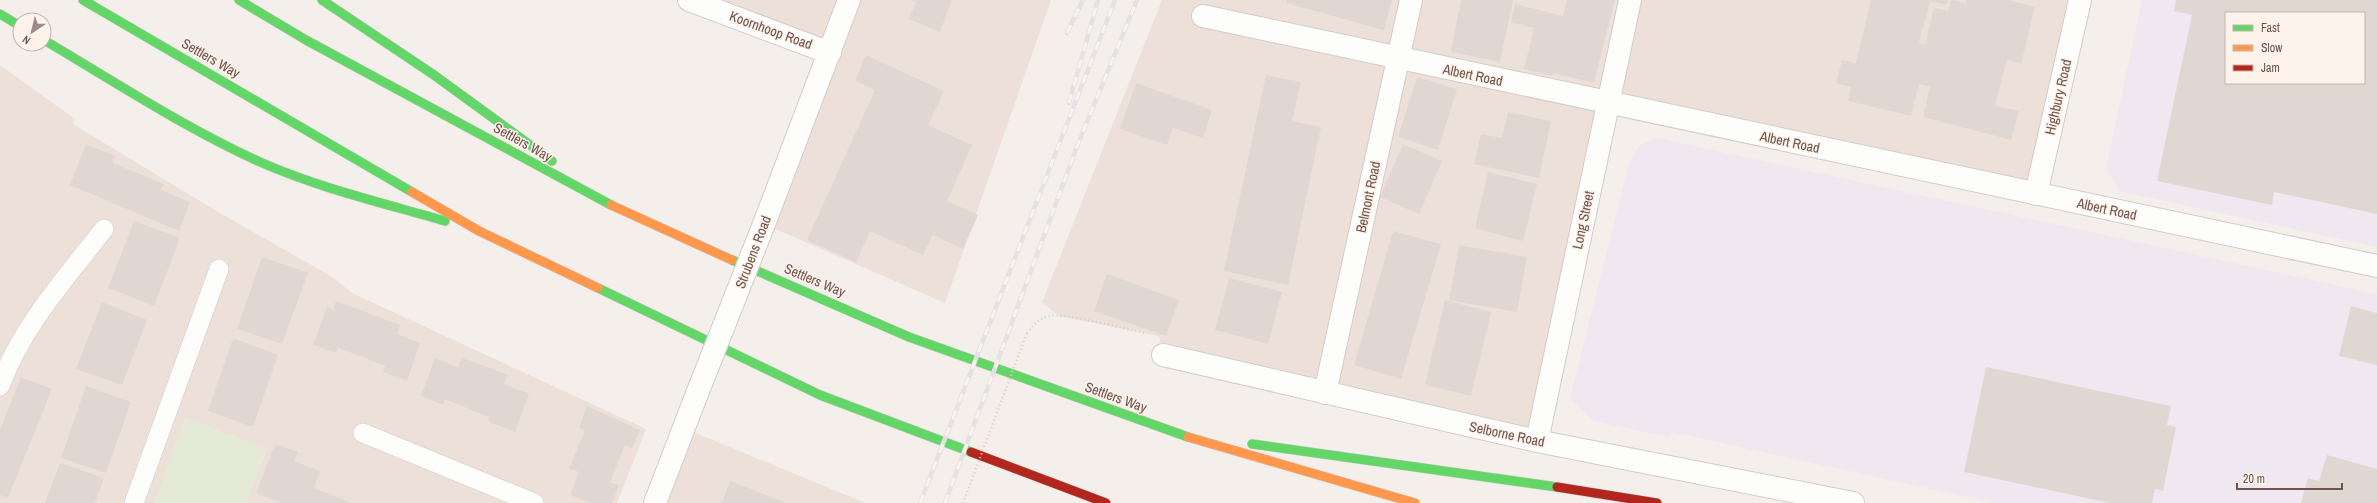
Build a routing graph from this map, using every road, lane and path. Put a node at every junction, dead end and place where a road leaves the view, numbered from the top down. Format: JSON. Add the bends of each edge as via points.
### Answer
{"nodes":[{"id":1,"x":84,"y":0,"type":"edge"},
{"id":2,"x":239,"y":0,"type":"edge"},
{"id":3,"x":322,"y":0,"type":"edge"},
{"id":4,"x":689,"y":0,"type":"edge"},
{"id":5,"x":849,"y":0,"type":"edge"},
{"id":6,"x":1411,"y":0,"type":"edge"},
{"id":7,"x":1630,"y":0,"type":"edge"},
{"id":8,"x":2080,"y":0,"type":"edge"},
{"id":9,"x":0,"y":14,"type":"edge"},
{"id":10,"x":1203,"y":16,"type":"dead end"},
{"id":11,"x":12,"y":21,"type":"edge"},
{"id":12,"x":52,"y":45,"type":"edge"},
{"id":13,"x":830,"y":53,"type":"junction"},
{"id":14,"x":1398,"y":59,"type":"junction"},
{"id":15,"x":1607,"y":103,"type":"junction"},
{"id":16,"x":2036,"y":194,"type":"junction"},
{"id":17,"x":618,"y":209,"type":"junction"},
{"id":18,"x":104,"y":229,"type":"dead end"},
{"id":19,"x":479,"y":231,"type":"junction"},
{"id":20,"x":2377,"y":266,"type":"edge"},
{"id":21,"x":219,"y":269,"type":"dead end"},
{"id":22,"x":1163,"y":355,"type":"joint"},
{"id":23,"x":0,"y":386,"type":"edge"},
{"id":24,"x":1325,"y":393,"type":"junction"},
{"id":25,"x":363,"y":433,"type":"dead end"},
{"id":26,"x":1178,"y":434,"type":"junction"},
{"id":27,"x":1537,"y":441,"type":"junction"},
{"id":28,"x":134,"y":503,"type":"edge"},
{"id":29,"x":534,"y":503,"type":"edge"},
{"id":30,"x":655,"y":503,"type":"edge"},
{"id":31,"x":963,"y":503,"type":"edge"},
{"id":32,"x":1106,"y":503,"type":"edge"},
{"id":33,"x":1415,"y":503,"type":"edge"},
{"id":34,"x":1657,"y":503,"type":"edge"},
{"id":35,"x":1853,"y":503,"type":"edge"}],
"edges":[{"from":1,"to":19,"type":"highway","name":"Settlers Way"},
{"from":2,"to":17,"type":"highway","name":"Settlers Way","via":[[306,40]]},
{"from":3,"to":17,"type":"highway","via":[[434,75]]},
{"from":4,"to":13,"type":"street","name":"Koornhoop Road"},
{"from":5,"to":13,"type":"street","name":"Strubens Road"},
{"from":6,"to":14,"type":"street","name":"Belmont Road"},
{"from":7,"to":15,"type":"street","name":"Long Street"},
{"from":8,"to":16,"type":"street","name":"Highbury Road"},
{"from":9,"to":11,"type":"highway"},
{"from":10,"to":14,"type":"street","name":"Albert Road"},
{"from":12,"to":19,"type":"highway","via":[[186,123],[261,162],[331,188]]},
{"from":13,"to":30,"type":"street","name":"Strubens Road","bridge":true},
{"from":14,"to":15,"type":"street","name":"Albert Road"},
{"from":14,"to":24,"type":"street","name":"Belmont Road"},
{"from":15,"to":16,"type":"street","name":"Albert Road"},
{"from":15,"to":27,"type":"street","name":"Long Street"},
{"from":16,"to":20,"type":"street","name":"Albert Road"},
{"from":17,"to":26,"type":"highway","name":"Settlers Way","via":[[909,337]]},
{"from":18,"to":23,"type":"lane","via":[[34,318],[15,350]]},
{"from":19,"to":32,"type":"highway","name":"Settlers Way","via":[[820,395]]},
{"from":21,"to":28,"type":"lane"},
{"from":22,"to":24,"type":"street","name":"Selborne Road"},
{"from":22,"to":31,"type":"path","bridge":true,"via":[[1159,336],[1085,320],[1050,316],[1036,322],[1027,333]]},
{"from":24,"to":27,"type":"street","name":"Selborne Road"},
{"from":25,"to":29,"type":"lane"},
{"from":26,"to":33,"type":"highway","name":"Settlers Way"},
{"from":26,"to":34,"type":"highway"},
{"from":27,"to":35,"type":"street","name":"Selborne Road"}]}
